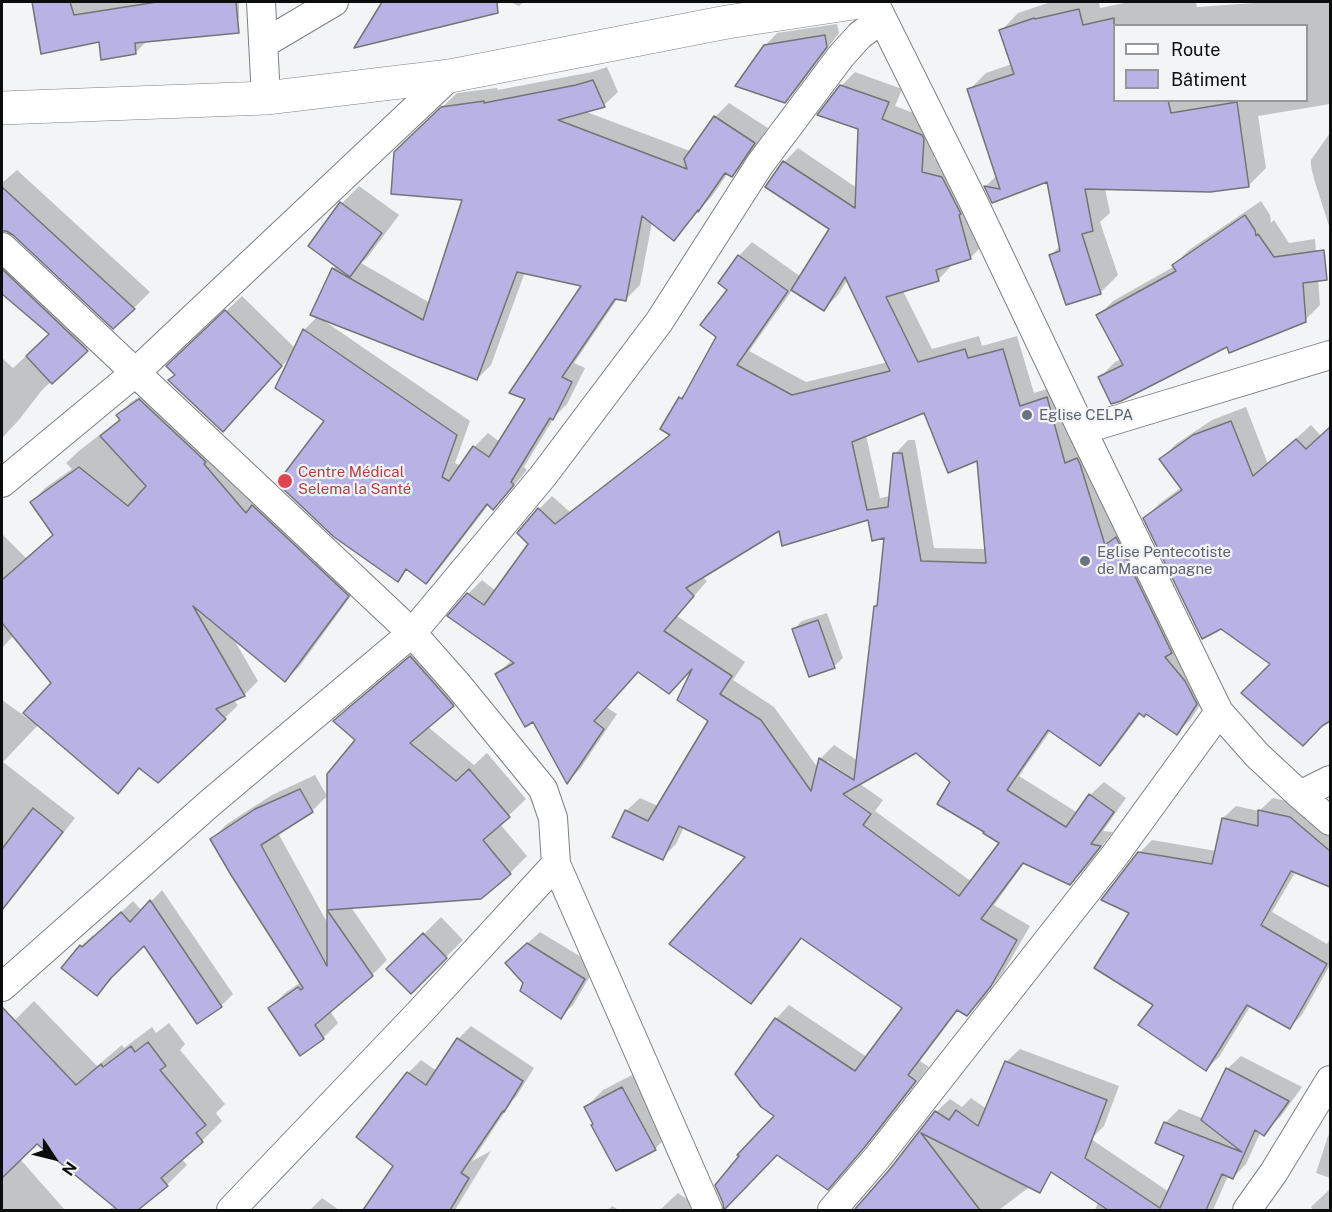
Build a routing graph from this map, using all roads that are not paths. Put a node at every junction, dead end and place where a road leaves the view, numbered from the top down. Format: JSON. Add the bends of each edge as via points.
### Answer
{"nodes":[{"id":1,"x":261,"y":2,"type":"edge"},
{"id":2,"x":334,"y":2,"type":"edge"},
{"id":3,"x":872,"y":7,"type":"edge"},
{"id":4,"x":263,"y":44,"type":"junction"},
{"id":5,"x":450,"y":76,"type":"junction"},
{"id":6,"x":266,"y":98,"type":"junction"},
{"id":7,"x":2,"y":108,"type":"edge"},
{"id":8,"x":2,"y":247,"type":"edge"},
{"id":9,"x":1330,"y":355,"type":"edge"},
{"id":10,"x":136,"y":372,"type":"junction"},
{"id":11,"x":1082,"y":430,"type":"junction"},
{"id":12,"x":2,"y":483,"type":"edge"},
{"id":13,"x":412,"y":633,"type":"junction"},
{"id":14,"x":1219,"y":712,"type":"junction"},
{"id":15,"x":1330,"y":780,"type":"edge"},
{"id":16,"x":1300,"y":795,"type":"junction"},
{"id":17,"x":1330,"y":821,"type":"edge"},
{"id":18,"x":556,"y":864,"type":"junction"},
{"id":19,"x":3,"y":982,"type":"edge"},
{"id":20,"x":1330,"y":1080,"type":"edge"},
{"id":21,"x":231,"y":1210,"type":"edge"},
{"id":22,"x":708,"y":1210,"type":"edge"},
{"id":23,"x":832,"y":1210,"type":"edge"},
{"id":24,"x":1247,"y":1210,"type":"edge"}],
"edges":[{"from":1,"to":4,"type":"street"},
{"from":2,"to":4,"type":"street"},
{"from":3,"to":5,"type":"street","via":[[727,22]]},
{"from":3,"to":11,"type":"street","via":[[973,201]]},
{"from":3,"to":13,"type":"street","via":[[860,35],[759,164],[659,322],[543,476]]},
{"from":4,"to":6,"type":"street"},
{"from":5,"to":6,"type":"street"},
{"from":5,"to":10,"type":"street"},
{"from":6,"to":7,"type":"street"},
{"from":8,"to":10,"type":"street"},
{"from":9,"to":11,"type":"street"},
{"from":10,"to":12,"type":"street"},
{"from":10,"to":13,"type":"street"},
{"from":11,"to":14,"type":"street"},
{"from":13,"to":18,"type":"street","via":[[543,789],[553,818]]},
{"from":13,"to":19,"type":"street"},
{"from":14,"to":16,"type":"street"},
{"from":14,"to":23,"type":"street","via":[[1108,864]]},
{"from":15,"to":16,"type":"street"},
{"from":16,"to":17,"type":"street"},
{"from":18,"to":21,"type":"street"},
{"from":18,"to":22,"type":"street"},
{"from":20,"to":24,"type":"street"}]}
